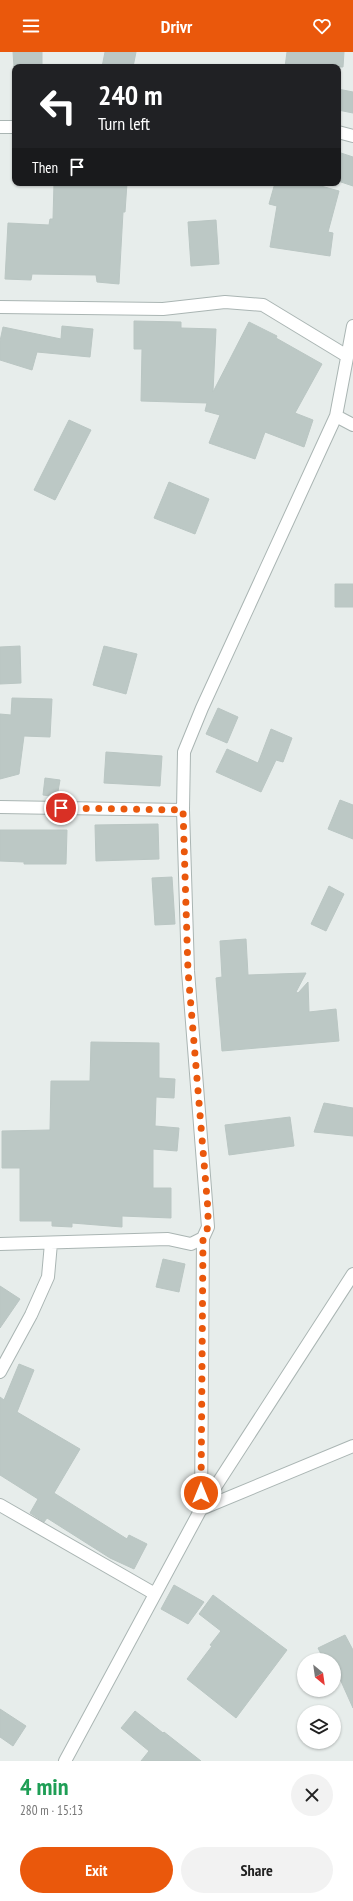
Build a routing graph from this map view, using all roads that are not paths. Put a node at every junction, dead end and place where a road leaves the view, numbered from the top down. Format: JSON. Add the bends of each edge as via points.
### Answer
{"nodes":[{"id":1,"x":0,"y":127,"type":"edge"},
{"id":2,"x":12,"y":127,"type":"edge"},
{"id":3,"x":341,"y":133,"type":"edge"},
{"id":4,"x":353,"y":136,"type":"edge"},
{"id":5,"x":0,"y":307,"type":"edge"},
{"id":6,"x":353,"y":326,"type":"edge"},
{"id":7,"x":347,"y":356,"type":"junction"},
{"id":8,"x":336,"y":416,"type":"junction"},
{"id":9,"x":353,"y":425,"type":"edge"},
{"id":10,"x":0,"y":807,"type":"edge"},
{"id":11,"x":183,"y":810,"type":"junction"},
{"id":12,"x":203,"y":1238,"type":"junction"},
{"id":13,"x":51,"y":1243,"type":"junction"},
{"id":14,"x":0,"y":1244,"type":"edge"},
{"id":15,"x":353,"y":1274,"type":"edge"},
{"id":16,"x":0,"y":1372,"type":"edge"},
{"id":17,"x":353,"y":1446,"type":"edge"},
{"id":18,"x":0,"y":1505,"type":"edge"},
{"id":19,"x":201,"y":1509,"type":"junction"},
{"id":20,"x":155,"y":1594,"type":"junction"},
{"id":21,"x":65,"y":1761,"type":"edge"}],
"edges":[{"from":1,"to":2,"type":"street"},
{"from":3,"to":4,"type":"street"},
{"from":5,"to":7,"type":"street","via":[[163,309],[225,302],[263,305]]},
{"from":6,"to":7,"type":"street"},
{"from":7,"to":8,"type":"street"},
{"from":8,"to":9,"type":"street"},
{"from":8,"to":11,"type":"street","via":[[184,752]]},
{"from":10,"to":11,"type":"street"},
{"from":11,"to":12,"type":"street","via":[[188,971],[208,1210],[208,1227]]},
{"from":12,"to":13,"type":"street","via":[[191,1244],[168,1240]]},
{"from":12,"to":19,"type":"street"},
{"from":13,"to":14,"type":"street"},
{"from":13,"to":16,"type":"street","via":[[48,1277]]},
{"from":15,"to":19,"type":"street"},
{"from":17,"to":19,"type":"street"},
{"from":18,"to":20,"type":"street"},
{"from":19,"to":20,"type":"street"},
{"from":20,"to":21,"type":"street"}]}
